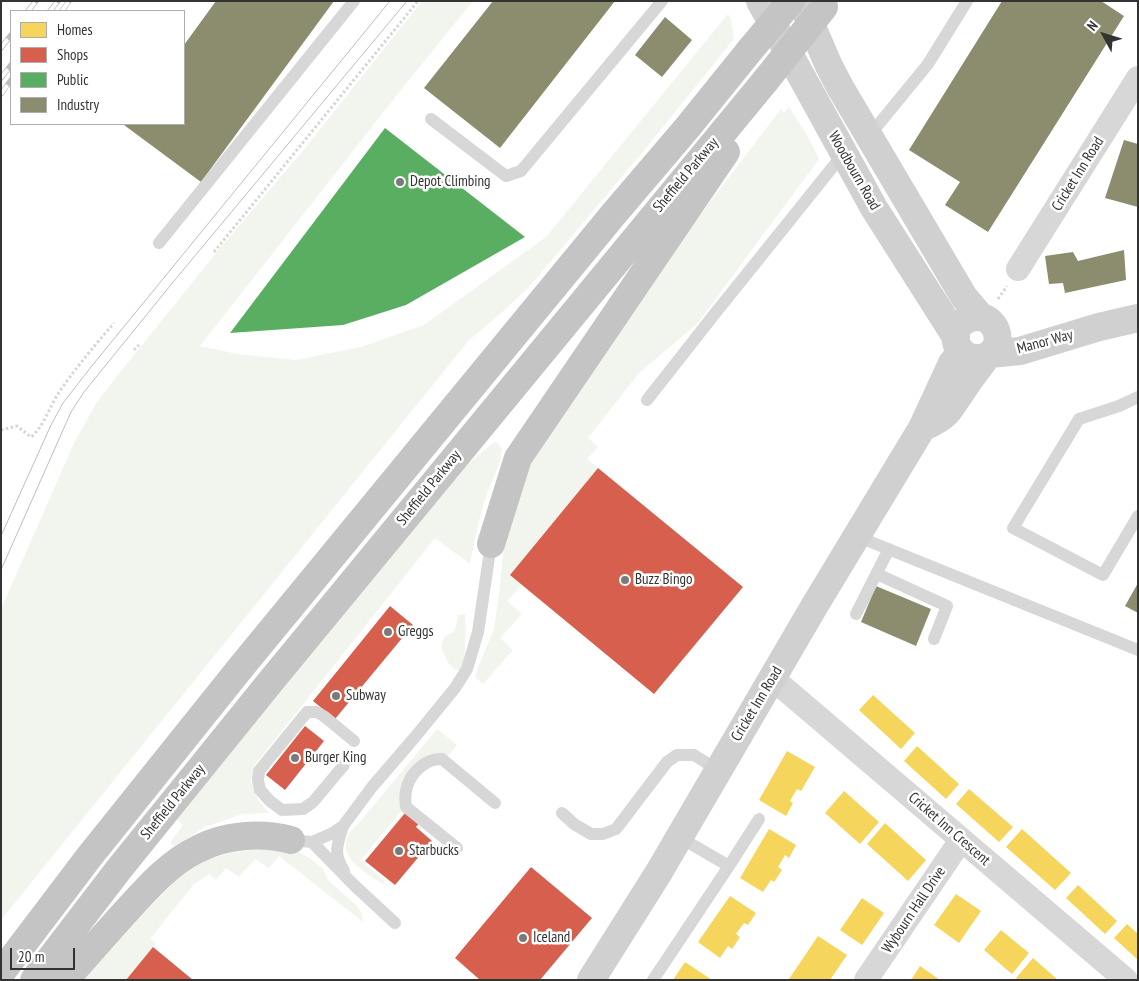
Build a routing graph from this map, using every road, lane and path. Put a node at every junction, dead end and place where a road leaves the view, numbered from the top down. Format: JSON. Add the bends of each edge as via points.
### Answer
{"nodes":[{"id":1,"x":354,"y":1,"type":"edge"},
{"id":2,"x":418,"y":1,"type":"edge"},
{"id":3,"x":662,"y":1,"type":"edge"},
{"id":4,"x":760,"y":1,"type":"edge"},
{"id":5,"x":790,"y":1,"type":"edge"},
{"id":6,"x":967,"y":1,"type":"edge"},
{"id":7,"x":818,"y":3,"type":"edge"},
{"id":8,"x":1138,"y":78,"type":"edge"},
{"id":9,"x":768,"y":83,"type":"junction"},
{"id":10,"x":432,"y":119,"type":"dead end"},
{"id":11,"x":869,"y":136,"type":"junction"},
{"id":12,"x":844,"y":153,"type":"junction"},
{"id":13,"x":159,"y":243,"type":"dead end"},
{"id":14,"x":214,"y":252,"type":"dead end"},
{"id":15,"x":1018,"y":269,"type":"joint"},
{"id":16,"x":1138,"y":318,"type":"edge"},
{"id":17,"x":987,"y":321,"type":"junction"},
{"id":18,"x":114,"y":323,"type":"dead end"},
{"id":19,"x":1099,"y":327,"type":"junction"},
{"id":20,"x":139,"y":344,"type":"dead end"},
{"id":21,"x":134,"y":350,"type":"dead end"},
{"id":22,"x":974,"y":350,"type":"junction"},
{"id":23,"x":1138,"y":397,"type":"edge"},
{"id":24,"x":648,"y":400,"type":"dead end"},
{"id":25,"x":1,"y":430,"type":"edge"},
{"id":26,"x":1138,"y":516,"type":"edge"},
{"id":27,"x":856,"y":536,"type":"junction"},
{"id":28,"x":491,"y":544,"type":"joint"},
{"id":29,"x":889,"y":549,"type":"junction"},
{"id":30,"x":877,"y":574,"type":"junction"},
{"id":31,"x":856,"y":614,"type":"dead end"},
{"id":32,"x":934,"y":639,"type":"dead end"},
{"id":33,"x":1138,"y":650,"type":"edge"},
{"id":34,"x":772,"y":678,"type":"junction"},
{"id":35,"x":354,"y":741,"type":"dead end"},
{"id":36,"x":344,"y":765,"type":"dead end"},
{"id":37,"x":718,"y":770,"type":"junction"},
{"id":38,"x":495,"y":803,"type":"dead end"},
{"id":39,"x":562,"y":813,"type":"dead end"},
{"id":40,"x":759,"y":820,"type":"dead end"},
{"id":41,"x":343,"y":826,"type":"junction"},
{"id":42,"x":679,"y":837,"type":"junction"},
{"id":43,"x":961,"y":840,"type":"junction"},
{"id":44,"x":301,"y":841,"type":"junction"},
{"id":45,"x":457,"y":848,"type":"dead end"},
{"id":46,"x":730,"y":866,"type":"junction"},
{"id":47,"x":354,"y":885,"type":"junction"},
{"id":48,"x":396,"y":922,"type":"dead end"},
{"id":49,"x":1,"y":972,"type":"edge"},
{"id":50,"x":34,"y":980,"type":"edge"},
{"id":51,"x":65,"y":980,"type":"edge"},
{"id":52,"x":591,"y":980,"type":"edge"},
{"id":53,"x":653,"y":980,"type":"edge"},
{"id":54,"x":866,"y":980,"type":"edge"},
{"id":55,"x":1126,"y":980,"type":"edge"}],
"edges":[{"from":1,"to":13,"type":"lane"},
{"from":2,"to":14,"type":"path"},
{"from":3,"to":10,"type":"lane","via":[[520,171],[506,176]]},
{"from":4,"to":12,"type":"street","name":"Woodbourn Road"},
{"from":5,"to":49,"type":"highway","name":"Sheffield Parkway","bridge":true,"via":[[242,666],[89,856]]},
{"from":6,"to":11,"type":"lane","via":[[928,64]]},
{"from":7,"to":9,"type":"highway","name":"Sheffield Parkway","bridge":true,"via":[[804,33]]},
{"from":7,"to":11,"type":"street","name":"Woodbourn Road","via":[[829,66]]},
{"from":8,"to":15,"type":"street","name":"Cricket Inn Road"},
{"from":9,"to":28,"type":"highway","via":[[518,458]]},
{"from":9,"to":50,"type":"highway","name":"Sheffield Parkway","via":[[271,681],[118,869]]},
{"from":11,"to":12,"type":"street"},
{"from":11,"to":17,"type":"street","name":"Woodbourn Road","via":[[964,297]]},
{"from":12,"to":22,"type":"street","name":"Woodbourn Road","via":[[874,208]]},
{"from":12,"to":24,"type":"lane"},
{"from":15,"to":17,"type":"path"},
{"from":16,"to":19,"type":"street","name":"Manor Way"},
{"from":17,"to":19,"type":"street","name":"Manor Way","via":[[1003,329],[1017,331]]},
{"from":17,"to":22,"type":"street","name":"Manor Way","via":[[998,334],[994,350]]},
{"from":17,"to":22,"type":"street","via":[[972,318],[958,327]]},
{"from":18,"to":25,"type":"path","via":[[60,392],[39,431],[31,437],[17,426]]},
{"from":19,"to":22,"type":"street","name":"Manor Way","via":[[1020,351]]},
{"from":20,"to":21,"type":"path"},
{"from":22,"to":27,"type":"street","name":"Cricket Inn Road","via":[[952,363],[922,428]]},
{"from":23,"to":26,"type":"lane","via":[[1079,420],[1013,528],[1103,575]]},
{"from":27,"to":29,"type":"lane"},
{"from":27,"to":34,"type":"street","name":"Cricket Inn Road"},
{"from":28,"to":41,"type":"lane","via":[[478,632],[467,669]]},
{"from":29,"to":30,"type":"lane"},
{"from":29,"to":33,"type":"lane"},
{"from":30,"to":31,"type":"lane"},
{"from":30,"to":32,"type":"lane","via":[[947,606]]},
{"from":34,"to":37,"type":"street","name":"Cricket Inn Road"},
{"from":34,"to":43,"type":"street","name":"Cricket Inn Crescent"},
{"from":35,"to":36,"type":"lane","via":[[321,714],[307,712],[259,771],[260,790],[282,810],[303,809],[314,802]]},
{"from":37,"to":39,"type":"lane","via":[[694,754],[677,755],[667,762],[616,829],[603,834],[591,834]]},
{"from":37,"to":42,"type":"street","name":"Cricket Inn Road"},
{"from":38,"to":45,"type":"lane","via":[[442,759],[426,763],[416,770],[405,791],[406,807]]},
{"from":40,"to":46,"type":"lane"},
{"from":41,"to":44,"type":"lane","via":[[333,834]]},
{"from":41,"to":47,"type":"lane","via":[[336,847],[338,861]]},
{"from":42,"to":46,"type":"lane"},
{"from":42,"to":52,"type":"street","name":"Cricket Inn Road"},
{"from":43,"to":54,"type":"street","name":"Wybourn Hall Drive"},
{"from":43,"to":55,"type":"street","name":"Cricket Inn Crescent"},
{"from":44,"to":47,"type":"lane"},
{"from":44,"to":51,"type":"highway","via":[[278,836],[240,837],[198,849],[162,874]]},
{"from":46,"to":53,"type":"lane"},
{"from":47,"to":48,"type":"lane"}]}
